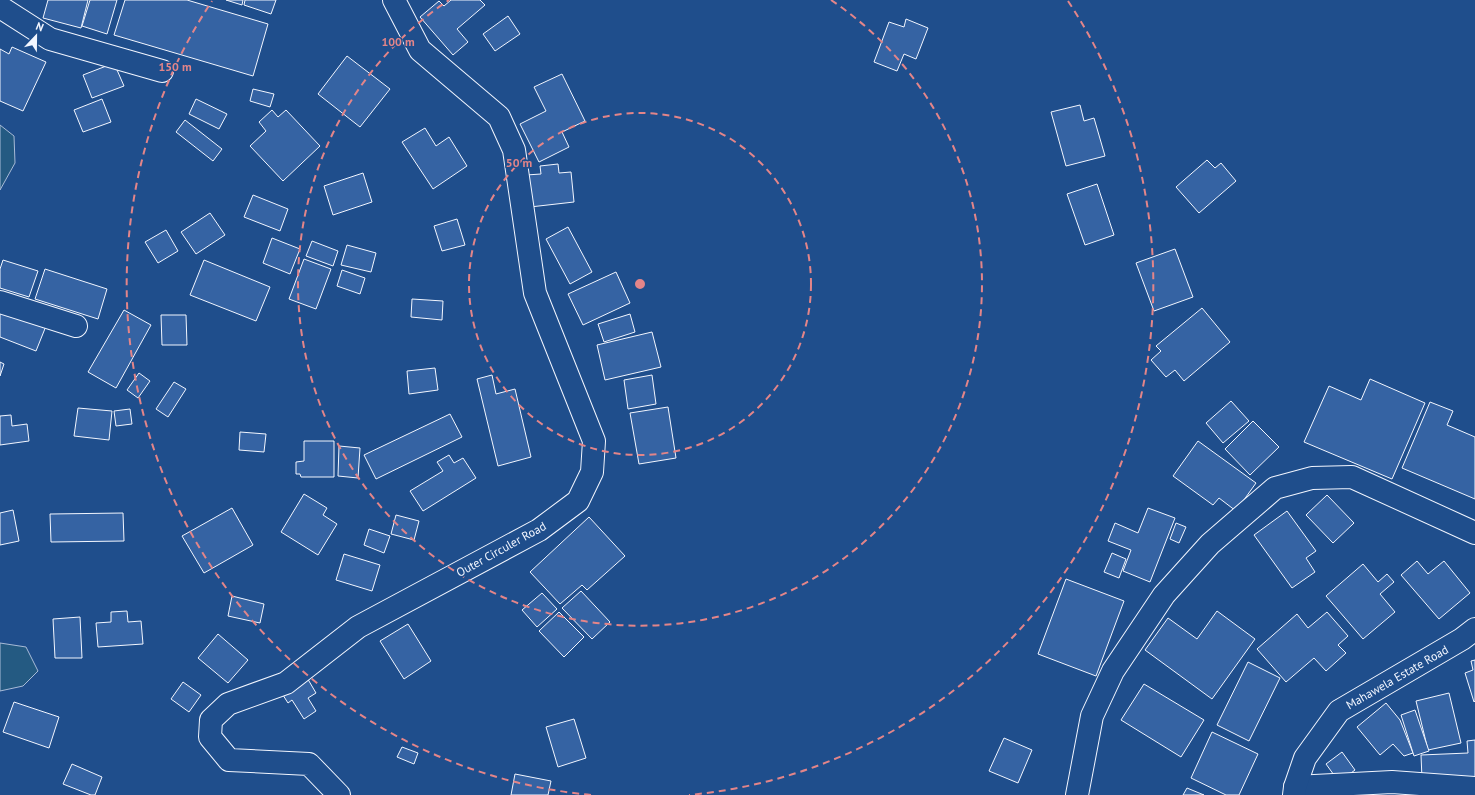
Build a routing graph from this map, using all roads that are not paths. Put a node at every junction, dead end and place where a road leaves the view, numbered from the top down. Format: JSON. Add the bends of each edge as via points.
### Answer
{"nodes":[{"id":1,"x":394,"y":0,"type":"edge"},
{"id":2,"x":0,"y":7,"type":"edge"},
{"id":3,"x":162,"y":71,"type":"dead end"},
{"id":4,"x":0,"y":302,"type":"edge"},
{"id":5,"x":76,"y":326,"type":"dead end"},
{"id":6,"x":1475,"y":533,"type":"edge"},
{"id":7,"x":1475,"y":629,"type":"edge"},
{"id":8,"x":1475,"y":788,"type":"edge"},
{"id":9,"x":1294,"y":791,"type":"edge"},
{"id":10,"x":340,"y":795,"type":"edge"},
{"id":11,"x":1077,"y":795,"type":"edge"}],
"edges":[{"from":1,"to":10,"type":"street","name":"Outer Circuler Road","via":[[420,50],[499,116],[514,150],[535,293],[594,441],[592,472],[578,501],[539,530],[358,627],[286,683],[228,704],[211,720],[210,737],[230,760],[309,764]]},
{"from":2,"to":3,"type":"street","via":[[50,39]]},
{"from":4,"to":5,"type":"street"},
{"from":6,"to":11,"type":"street","via":[[1352,477],[1312,478],[1275,488],[1210,544],[1164,595],[1113,671],[1092,716]]},
{"from":7,"to":9,"type":"street","name":"Mahawela Estate Road","via":[[1339,710],[1305,758]]},
{"from":8,"to":9,"type":"street","via":[[1392,782]]}]}
